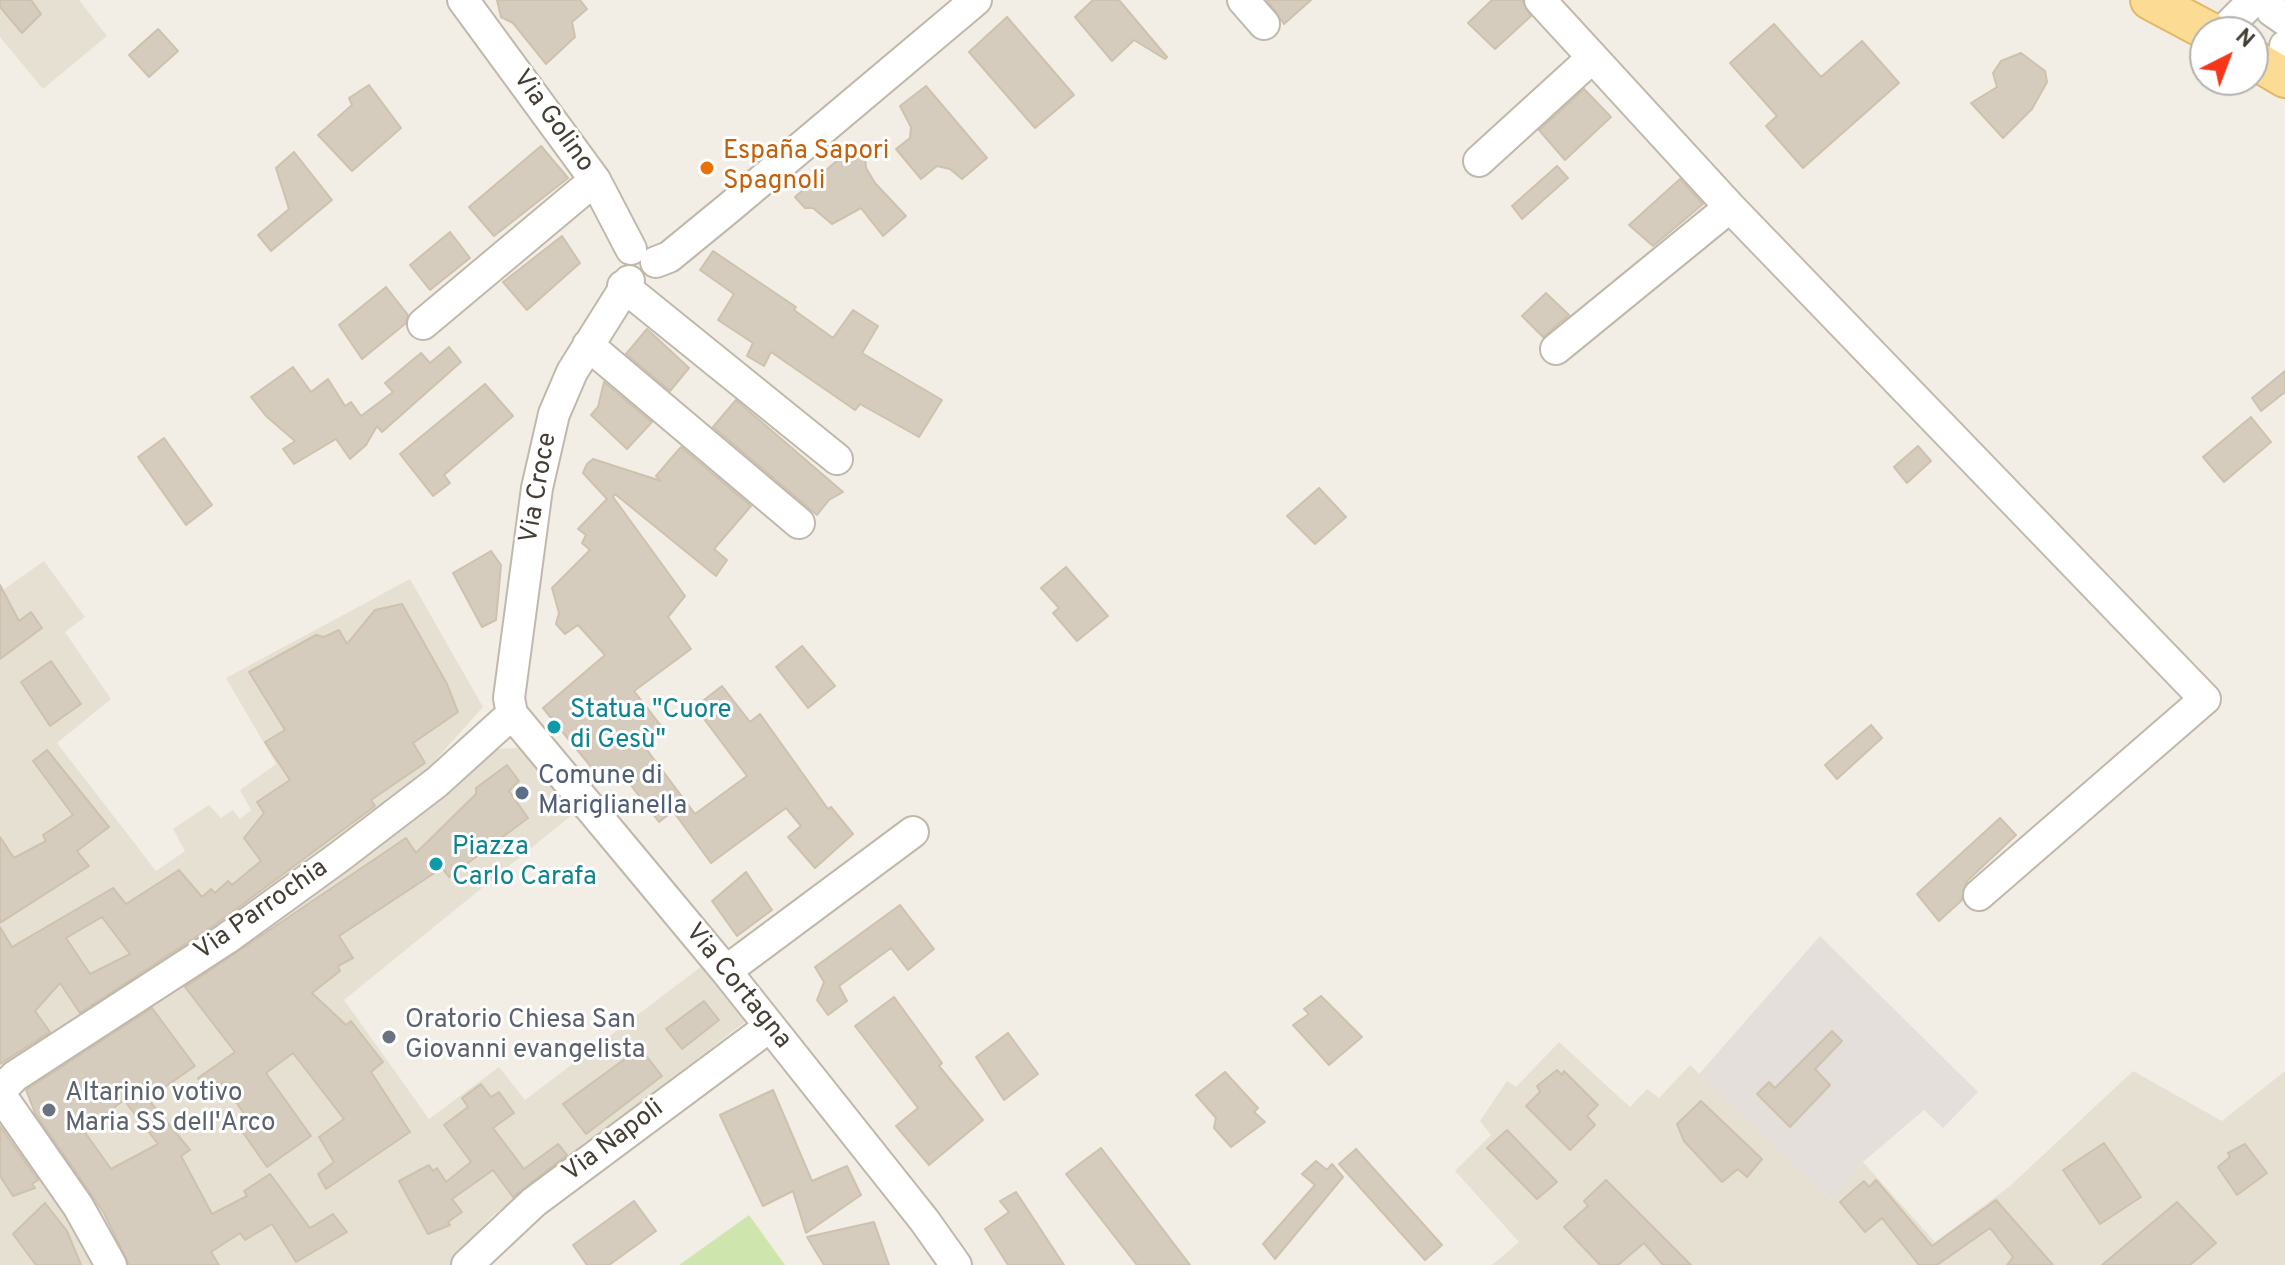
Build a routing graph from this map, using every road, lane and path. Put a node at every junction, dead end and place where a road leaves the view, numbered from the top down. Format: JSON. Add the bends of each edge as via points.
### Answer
{"nodes":[{"id":1,"x":463,"y":0,"type":"edge"},
{"id":2,"x":976,"y":0,"type":"edge"},
{"id":3,"x":1243,"y":0,"type":"edge"},
{"id":4,"x":1540,"y":0,"type":"edge"},
{"id":5,"x":2150,"y":0,"type":"edge"},
{"id":6,"x":2254,"y":0,"type":"edge"},
{"id":7,"x":2269,"y":0,"type":"edge"},
{"id":8,"x":2238,"y":16,"type":"edge"},
{"id":9,"x":2285,"y":20,"type":"edge"},
{"id":10,"x":2189,"y":21,"type":"edge"},
{"id":11,"x":1264,"y":24,"type":"dead end"},
{"id":12,"x":1592,"y":58,"type":"junction"},
{"id":13,"x":1479,"y":161,"type":"dead end"},
{"id":14,"x":595,"y":180,"type":"junction"},
{"id":15,"x":1730,"y":207,"type":"junction"},
{"id":16,"x":644,"y":256,"type":"junction"},
{"id":17,"x":626,"y":284,"type":"junction"},
{"id":18,"x":423,"y":324,"type":"dead end"},
{"id":19,"x":588,"y":345,"type":"junction"},
{"id":20,"x":1556,"y":349,"type":"dead end"},
{"id":21,"x":837,"y":459,"type":"dead end"},
{"id":22,"x":799,"y":523,"type":"dead end"},
{"id":23,"x":512,"y":714,"type":"junction"},
{"id":24,"x":913,"y":832,"type":"dead end"},
{"id":25,"x":1979,"y":895,"type":"dead end"},
{"id":26,"x":726,"y":971,"type":"junction"},
{"id":27,"x":769,"y":1027,"type":"junction"},
{"id":28,"x":0,"y":1093,"type":"edge"},
{"id":29,"x":111,"y":1265,"type":"edge"},
{"id":30,"x":467,"y":1265,"type":"edge"},
{"id":31,"x":956,"y":1265,"type":"edge"}],
"edges":[{"from":1,"to":14,"type":"street","name":"Via Golino"},
{"from":2,"to":16,"type":"street","via":[[669,257]]},
{"from":3,"to":11,"type":"street"},
{"from":4,"to":12,"type":"street"},
{"from":5,"to":10,"type":"main road"},
{"from":6,"to":8,"type":"street"},
{"from":7,"to":9,"type":"street","via":[[2272,11]]},
{"from":12,"to":13,"type":"street"},
{"from":12,"to":15,"type":"street"},
{"from":14,"to":16,"type":"street","name":"Via Golino"},
{"from":14,"to":18,"type":"street"},
{"from":15,"to":20,"type":"street"},
{"from":15,"to":25,"type":"street","via":[[2205,699]]},
{"from":16,"to":17,"type":"street","via":[[621,265]]},
{"from":17,"to":19,"type":"street","name":"Via Croce"},
{"from":17,"to":21,"type":"street"},
{"from":19,"to":22,"type":"street"},
{"from":19,"to":23,"type":"street","name":"Via Croce","via":[[554,414],[545,450],[511,680]]},
{"from":23,"to":26,"type":"street","name":"Via Cortagna"},
{"from":23,"to":28,"type":"street","name":"Via Parrochia","via":[[437,782],[339,857],[226,939],[15,1076]]},
{"from":24,"to":26,"type":"street"},
{"from":26,"to":27,"type":"street","name":"Via Cortagna"},
{"from":27,"to":30,"type":"street","name":"Via Napoli","via":[[534,1202]]},
{"from":27,"to":31,"type":"street","name":"Via Cortagna"},
{"from":28,"to":29,"type":"street","via":[[78,1206]]}]}
